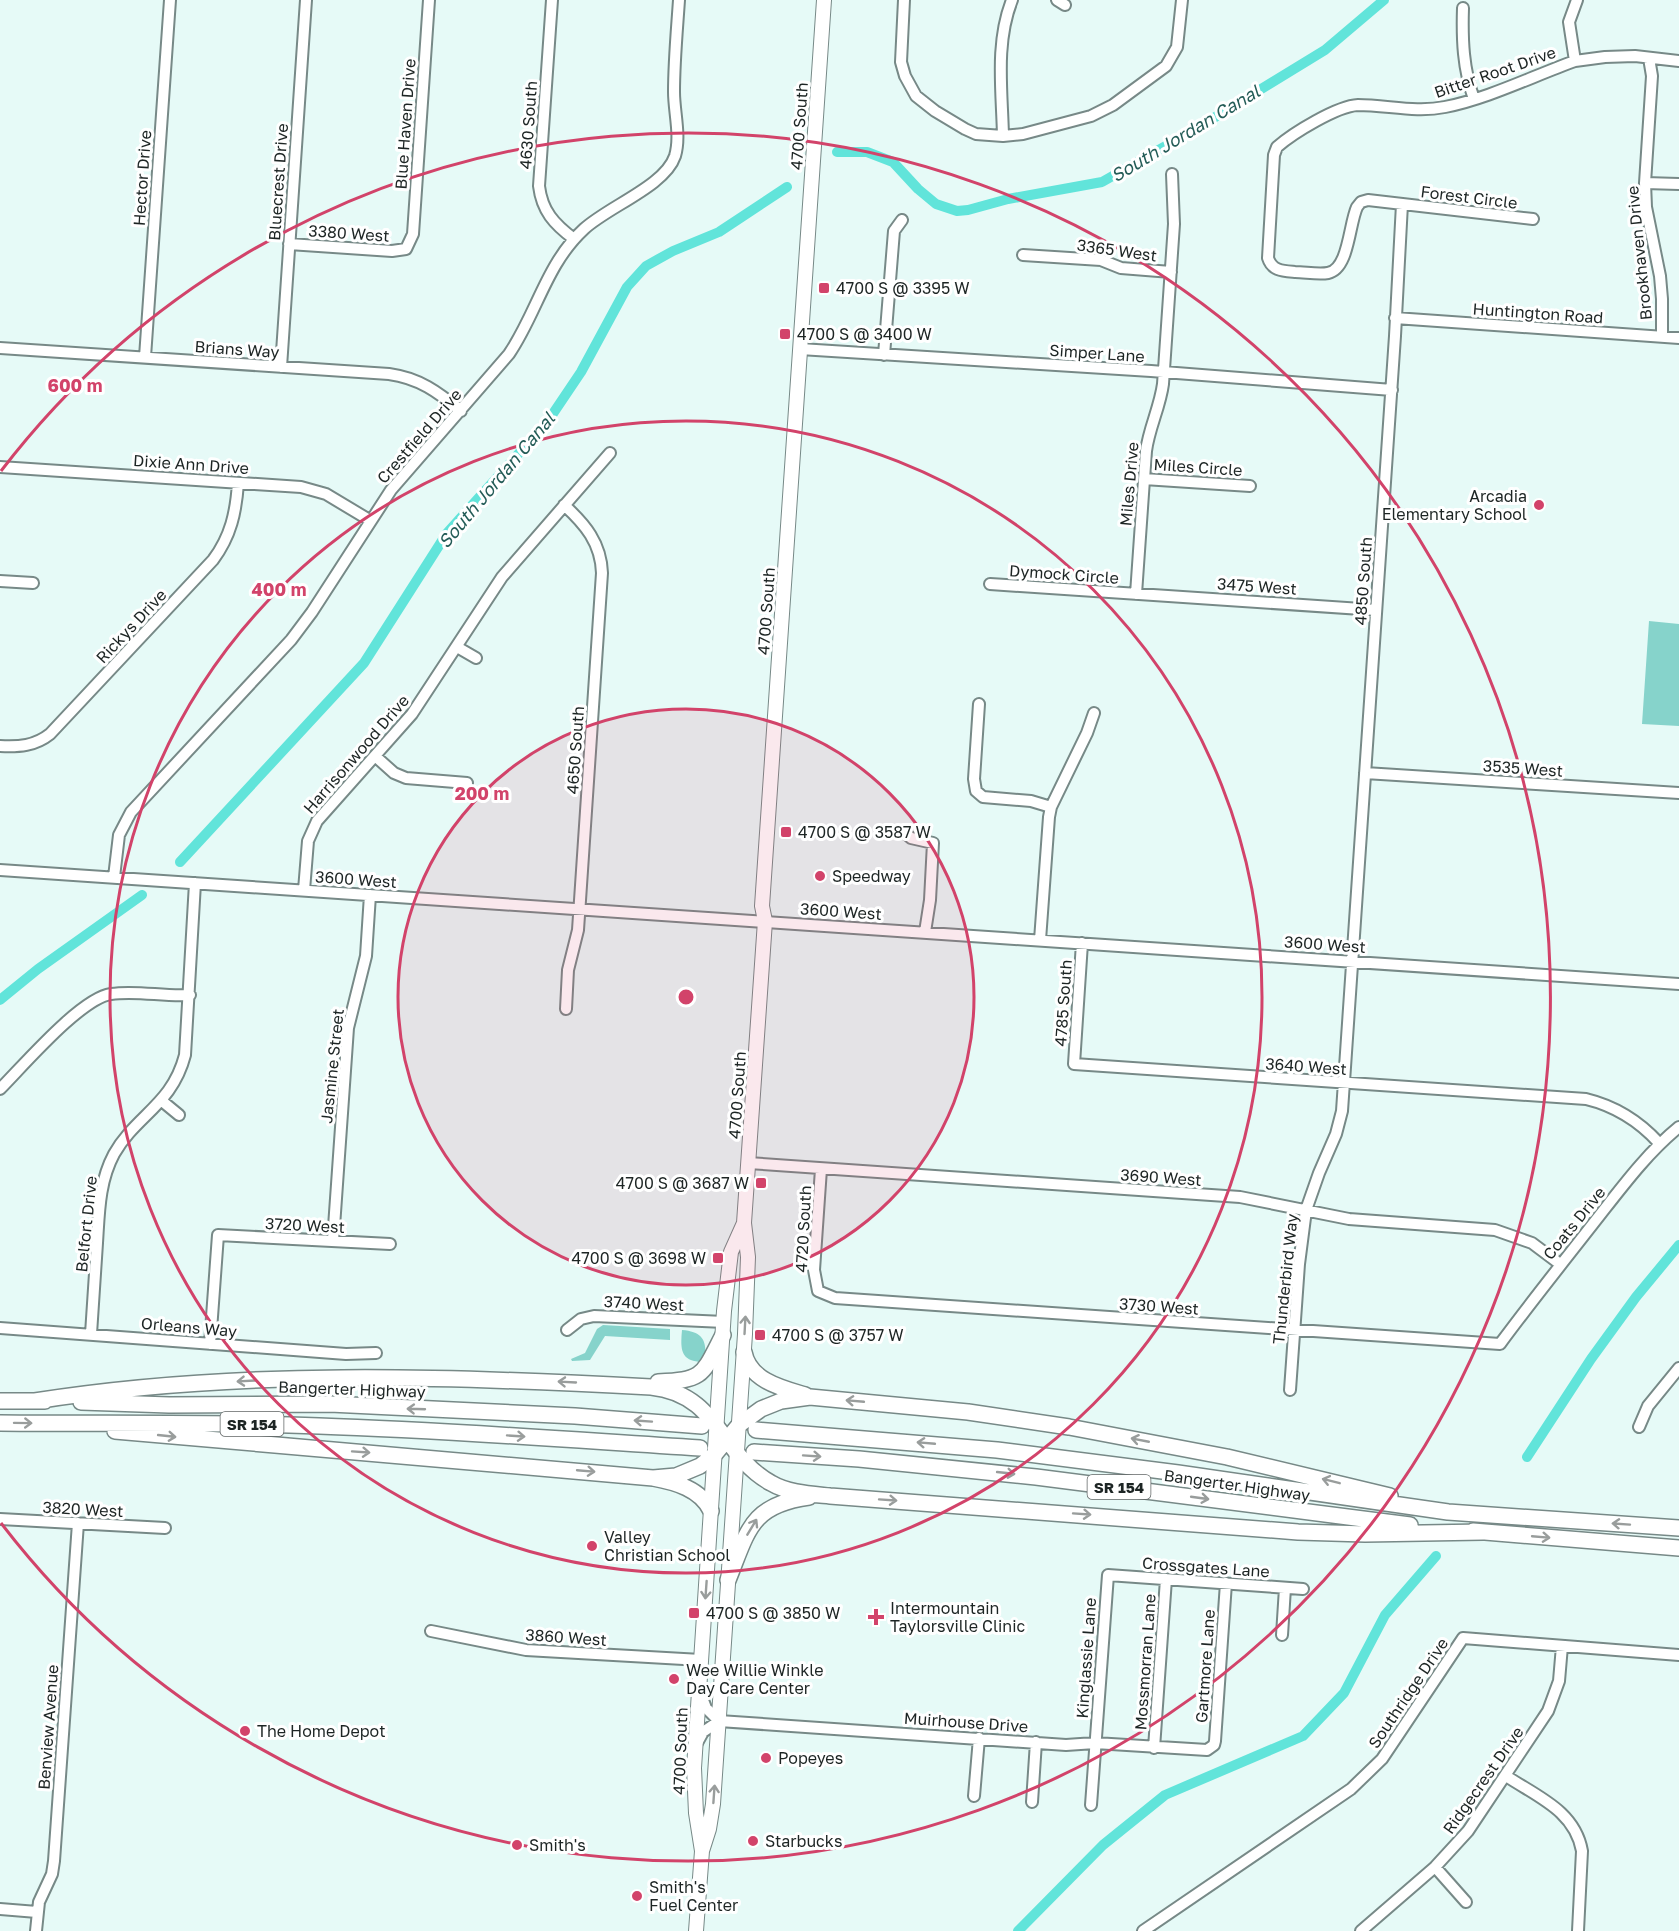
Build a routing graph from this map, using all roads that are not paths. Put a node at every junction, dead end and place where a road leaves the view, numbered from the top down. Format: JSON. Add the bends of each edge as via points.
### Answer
{"nodes":[{"id":1,"x":170,"y":0,"type":"edge"},
{"id":2,"x":306,"y":0,"type":"edge"},
{"id":3,"x":429,"y":0,"type":"edge"},
{"id":4,"x":552,"y":0,"type":"edge"},
{"id":5,"x":679,"y":0,"type":"edge"},
{"id":6,"x":824,"y":0,"type":"edge"},
{"id":7,"x":904,"y":0,"type":"edge"},
{"id":8,"x":1012,"y":0,"type":"edge"},
{"id":9,"x":1182,"y":0,"type":"edge"},
{"id":10,"x":1577,"y":0,"type":"edge"},
{"id":11,"x":1462,"y":8,"type":"dead end"},
{"id":12,"x":1649,"y":58,"type":"junction"},
{"id":13,"x":1575,"y":61,"type":"junction"},
{"id":14,"x":1679,"y":61,"type":"edge"},
{"id":15,"x":1474,"y":99,"type":"junction"},
{"id":16,"x":1004,"y":136,"type":"junction"},
{"id":17,"x":1172,"y":174,"type":"dead end"},
{"id":18,"x":1645,"y":183,"type":"junction"},
{"id":19,"x":1679,"y":184,"type":"edge"},
{"id":20,"x":1402,"y":204,"type":"junction"},
{"id":21,"x":1533,"y":219,"type":"dead end"},
{"id":22,"x":902,"y":220,"type":"dead end"},
{"id":23,"x":574,"y":239,"type":"junction"},
{"id":24,"x":289,"y":244,"type":"junction"},
{"id":25,"x":406,"y":249,"type":"joint"},
{"id":26,"x":1023,"y":255,"type":"dead end"},
{"id":27,"x":1275,"y":269,"type":"joint"},
{"id":28,"x":1171,"y":272,"type":"junction"},
{"id":29,"x":1395,"y":318,"type":"junction"},
{"id":30,"x":1662,"y":336,"type":"junction"},
{"id":31,"x":1679,"y":338,"type":"edge"},
{"id":32,"x":0,"y":348,"type":"edge"},
{"id":33,"x":800,"y":349,"type":"junction"},
{"id":34,"x":884,"y":355,"type":"junction"},
{"id":35,"x":145,"y":357,"type":"junction"},
{"id":36,"x":281,"y":367,"type":"junction"},
{"id":37,"x":1163,"y":372,"type":"junction"},
{"id":38,"x":1392,"y":390,"type":"junction"},
{"id":39,"x":461,"y":411,"type":"junction"},
{"id":40,"x":610,"y":453,"type":"dead end"},
{"id":41,"x":0,"y":467,"type":"edge"},
{"id":42,"x":1144,"y":479,"type":"junction"},
{"id":43,"x":238,"y":483,"type":"junction"},
{"id":44,"x":1250,"y":486,"type":"dead end"},
{"id":45,"x":564,"y":505,"type":"junction"},
{"id":46,"x":371,"y":521,"type":"junction"},
{"id":47,"x":0,"y":581,"type":"edge"},
{"id":48,"x":33,"y":583,"type":"dead end"},
{"id":49,"x":990,"y":584,"type":"dead end"},
{"id":50,"x":1136,"y":594,"type":"junction"},
{"id":51,"x":1376,"y":610,"type":"junction"},
{"id":52,"x":457,"y":647,"type":"junction"},
{"id":53,"x":476,"y":658,"type":"dead end"},
{"id":54,"x":979,"y":704,"type":"dead end"},
{"id":55,"x":1094,"y":713,"type":"dead end"},
{"id":56,"x":0,"y":746,"type":"edge"},
{"id":57,"x":375,"y":756,"type":"junction"},
{"id":58,"x":1365,"y":773,"type":"junction"},
{"id":59,"x":467,"y":783,"type":"dead end"},
{"id":60,"x":1679,"y":793,"type":"edge"},
{"id":61,"x":1051,"y":807,"type":"junction"},
{"id":62,"x":904,"y":832,"type":"dead end"},
{"id":63,"x":0,"y":870,"type":"edge"},
{"id":64,"x":114,"y":878,"type":"junction"},
{"id":65,"x":195,"y":883,"type":"junction"},
{"id":66,"x":304,"y":890,"type":"junction"},
{"id":67,"x":370,"y":895,"type":"junction"},
{"id":68,"x":579,"y":909,"type":"junction"},
{"id":69,"x":765,"y":921,"type":"junction"},
{"id":70,"x":925,"y":932,"type":"junction"},
{"id":71,"x":1040,"y":940,"type":"junction"},
{"id":72,"x":1082,"y":943,"type":"junction"},
{"id":73,"x":1352,"y":961,"type":"junction"},
{"id":74,"x":1679,"y":984,"type":"edge"},
{"id":75,"x":190,"y":995,"type":"junction"},
{"id":76,"x":566,"y":1009,"type":"dead end"},
{"id":77,"x":1074,"y":1064,"type":"joint"},
{"id":78,"x":1344,"y":1084,"type":"junction"},
{"id":79,"x":0,"y":1089,"type":"edge"},
{"id":80,"x":162,"y":1101,"type":"junction"},
{"id":81,"x":179,"y":1115,"type":"dead end"},
{"id":82,"x":1679,"y":1127,"type":"edge"},
{"id":83,"x":1659,"y":1143,"type":"junction"},
{"id":84,"x":748,"y":1163,"type":"junction"},
{"id":85,"x":821,"y":1169,"type":"junction"},
{"id":86,"x":1306,"y":1210,"type":"junction"},
{"id":87,"x":744,"y":1223,"type":"junction"},
{"id":88,"x":333,"y":1241,"type":"junction"},
{"id":89,"x":390,"y":1244,"type":"dead end"},
{"id":90,"x":1560,"y":1264,"type":"junction"},
{"id":91,"x":818,"y":1291,"type":"joint"},
{"id":92,"x":0,"y":1328,"type":"edge"},
{"id":93,"x":723,"y":1329,"type":"junction"},
{"id":94,"x":567,"y":1330,"type":"dead end"},
{"id":95,"x":1294,"y":1330,"type":"junction"},
{"id":96,"x":91,"y":1334,"type":"junction"},
{"id":97,"x":210,"y":1344,"type":"junction"},
{"id":98,"x":1500,"y":1344,"type":"joint"},
{"id":99,"x":744,"y":1352,"type":"junction"},
{"id":100,"x":376,"y":1353,"type":"dead end"},
{"id":101,"x":1679,"y":1368,"type":"edge"},
{"id":102,"x":625,"y":1385,"type":"junction"},
{"id":103,"x":1290,"y":1390,"type":"dead end"},
{"id":104,"x":820,"y":1398,"type":"junction"},
{"id":105,"x":0,"y":1401,"type":"edge"},
{"id":106,"x":35,"y":1401,"type":"junction"},
{"id":107,"x":0,"y":1423,"type":"edge"},
{"id":108,"x":46,"y":1423,"type":"junction"},
{"id":109,"x":739,"y":1425,"type":"junction"},
{"id":110,"x":709,"y":1426,"type":"junction"},
{"id":111,"x":1639,"y":1427,"type":"dead end"},
{"id":112,"x":756,"y":1430,"type":"dead end"},
{"id":113,"x":727,"y":1439,"type":"junction"},
{"id":114,"x":700,"y":1448,"type":"dead end"},
{"id":115,"x":737,"y":1451,"type":"junction"},
{"id":116,"x":754,"y":1452,"type":"dead end"},
{"id":117,"x":715,"y":1454,"type":"junction"},
{"id":118,"x":653,"y":1478,"type":"junction"},
{"id":119,"x":830,"y":1496,"type":"junction"},
{"id":120,"x":711,"y":1511,"type":"junction"},
{"id":121,"x":1448,"y":1512,"type":"junction"},
{"id":122,"x":0,"y":1519,"type":"edge"},
{"id":123,"x":78,"y":1523,"type":"junction"},
{"id":124,"x":165,"y":1528,"type":"dead end"},
{"id":125,"x":1679,"y":1528,"type":"edge"},
{"id":126,"x":1483,"y":1532,"type":"junction"},
{"id":127,"x":1679,"y":1548,"type":"edge"},
{"id":128,"x":1108,"y":1575,"type":"joint"},
{"id":129,"x":1166,"y":1579,"type":"junction"},
{"id":130,"x":728,"y":1580,"type":"junction"},
{"id":131,"x":1226,"y":1583,"type":"junction"},
{"id":132,"x":1285,"y":1588,"type":"junction"},
{"id":133,"x":1303,"y":1589,"type":"dead end"},
{"id":134,"x":431,"y":1631,"type":"dead end"},
{"id":135,"x":1282,"y":1635,"type":"dead end"},
{"id":136,"x":1562,"y":1646,"type":"junction"},
{"id":137,"x":1679,"y":1655,"type":"edge"},
{"id":138,"x":701,"y":1660,"type":"junction"},
{"id":139,"x":699,"y":1686,"type":"junction"},
{"id":140,"x":719,"y":1721,"type":"junction"},
{"id":141,"x":979,"y":1738,"type":"junction"},
{"id":142,"x":1036,"y":1742,"type":"junction"},
{"id":143,"x":1095,"y":1743,"type":"junction"},
{"id":144,"x":1154,"y":1748,"type":"junction"},
{"id":145,"x":1211,"y":1749,"type":"joint"},
{"id":146,"x":695,"y":1750,"type":"junction"},
{"id":147,"x":1506,"y":1776,"type":"junction"},
{"id":148,"x":974,"y":1796,"type":"dead end"},
{"id":149,"x":1032,"y":1802,"type":"dead end"},
{"id":150,"x":1091,"y":1805,"type":"dead end"},
{"id":151,"x":702,"y":1851,"type":"junction"},
{"id":152,"x":1435,"y":1867,"type":"junction"},
{"id":153,"x":1466,"y":1902,"type":"dead end"},
{"id":154,"x":0,"y":1909,"type":"edge"},
{"id":155,"x":37,"y":1912,"type":"junction"},
{"id":156,"x":36,"y":1931,"type":"edge"},
{"id":157,"x":696,"y":1931,"type":"edge"},
{"id":158,"x":1143,"y":1931,"type":"edge"},
{"id":159,"x":1361,"y":1931,"type":"edge"},
{"id":160,"x":1578,"y":1931,"type":"edge"}],
"edges":[{"from":1,"to":35,"type":"street","name":"Hector Drive"},
{"from":2,"to":24,"type":"street","name":"Bluecrest Drive"},
{"from":3,"to":25,"type":"street","name":"Blue Haven Drive","via":[[413,234]]},
{"from":4,"to":23,"type":"street","name":"4630 South","via":[[540,194],[548,215]]},
{"from":5,"to":23,"type":"street","name":"Crestfield Drive","via":[[675,157],[659,180],[601,215]]},
{"from":6,"to":33,"type":"main road","name":"4700 South"},
{"from":7,"to":16,"type":"street","via":[[902,62],[916,96],[965,129]]},
{"from":8,"to":16,"type":"street","via":[[1001,46]]},
{"from":9,"to":16,"type":"street","via":[[1177,47],[1166,66],[1113,105],[1091,116]]},
{"from":10,"to":13,"type":"street","via":[[1569,22]]},
{"from":11,"to":15,"type":"street","via":[[1464,63]]},
{"from":12,"to":13,"type":"street","name":"Bitter Root Drive","via":[[1620,56]]},
{"from":12,"to":14,"type":"street","name":"Bitter Root Drive"},
{"from":12,"to":18,"type":"street","name":"Brookhaven Drive","via":[[1652,76]]},
{"from":13,"to":15,"type":"street","name":"Bitter Root Drive"},
{"from":15,"to":27,"type":"street","name":"Bitter Root Drive","via":[[1426,110],[1347,107],[1276,147],[1268,251],[1270,265]]},
{"from":17,"to":28,"type":"street","name":"Miles Drive"},
{"from":18,"to":19,"type":"street"},
{"from":18,"to":30,"type":"street","name":"Brookhaven Drive","via":[[1660,276]]},
{"from":20,"to":21,"type":"street","name":"Forest Circle"},
{"from":20,"to":27,"type":"street","name":"Forest Circle","via":[[1361,202],[1354,214],[1343,260],[1335,270],[1324,274]]},
{"from":20,"to":29,"type":"street","name":"4850 South"},
{"from":22,"to":34,"type":"street","via":[[894,231]]},
{"from":23,"to":39,"type":"street","name":"Crestfield Drive","via":[[550,272],[516,344]]},
{"from":24,"to":25,"type":"street","name":"3380 West"},
{"from":24,"to":36,"type":"street","name":"Bluecrest Drive"},
{"from":26,"to":28,"type":"street","name":"3365 West","via":[[1101,260],[1121,268]]},
{"from":28,"to":37,"type":"street","name":"Miles Drive"},
{"from":29,"to":30,"type":"street","name":"Huntington Road"},
{"from":29,"to":38,"type":"street","name":"4850 South"},
{"from":30,"to":31,"type":"street","name":"Huntington Road"},
{"from":32,"to":35,"type":"street","name":"Brians Way"},
{"from":33,"to":34,"type":"street","name":"Simper Lane"},
{"from":33,"to":69,"type":"main road","name":"4700 South","via":[[762,906]]},
{"from":34,"to":37,"type":"street","name":"Simper Lane"},
{"from":35,"to":36,"type":"street","name":"Brians Way"},
{"from":36,"to":39,"type":"street","name":"Brians Way","via":[[404,376],[430,387]]},
{"from":37,"to":38,"type":"street","name":"Simper Lane"},
{"from":37,"to":42,"type":"street","name":"Miles Drive","via":[[1159,407],[1148,437]]},
{"from":38,"to":51,"type":"street","name":"4850 South"},
{"from":39,"to":46,"type":"street","name":"Crestfield Drive","via":[[391,490]]},
{"from":40,"to":45,"type":"street","name":"Harrisonwood Drive"},
{"from":41,"to":43,"type":"street","name":"Dixie Ann Drive"},
{"from":42,"to":44,"type":"street","name":"Miles Circle"},
{"from":42,"to":50,"type":"street","name":"Miles Drive"},
{"from":43,"to":46,"type":"street","name":"Dixie Ann Drive","via":[[318,491]]},
{"from":43,"to":56,"type":"street","name":"Rickys Drive","via":[[232,524],[213,560],[50,734],[26,746]]},
{"from":45,"to":52,"type":"street","name":"Harrisonwood Drive","via":[[502,577]]},
{"from":45,"to":68,"type":"street","name":"4650 South","via":[[594,539],[602,573]]},
{"from":46,"to":64,"type":"street","name":"Crestfield Drive","via":[[291,640],[131,812],[119,835]]},
{"from":47,"to":48,"type":"street"},
{"from":49,"to":50,"type":"street","name":"Dymock Circle"},
{"from":50,"to":51,"type":"street","name":"3475 West"},
{"from":51,"to":58,"type":"street","name":"4850 South"},
{"from":52,"to":53,"type":"street"},
{"from":52,"to":57,"type":"street","name":"Harrisonwood Drive","via":[[416,708]]},
{"from":54,"to":61,"type":"street","via":[[976,791],[988,798],[1031,801]]},
{"from":55,"to":61,"type":"street"},
{"from":57,"to":59,"type":"street","via":[[406,778]]},
{"from":57,"to":66,"type":"street","name":"Harrisonwood Drive","via":[[313,826],[306,849]]},
{"from":58,"to":60,"type":"street","name":"3535 West"},
{"from":58,"to":73,"type":"street","name":"4850 South"},
{"from":61,"to":71,"type":"street"},
{"from":62,"to":70,"type":"street","via":[[911,838],[933,843]]},
{"from":63,"to":64,"type":"street","name":"3600 West"},
{"from":64,"to":65,"type":"street","name":"3600 West"},
{"from":65,"to":66,"type":"street","name":"3600 West"},
{"from":65,"to":75,"type":"street","name":"Belfort Drive"},
{"from":66,"to":67,"type":"street","name":"3600 West"},
{"from":67,"to":68,"type":"street","name":"3600 West"},
{"from":67,"to":88,"type":"street","name":"Jasmine Street","via":[[366,956],[348,1028]]},
{"from":68,"to":69,"type":"street","name":"3600 West"},
{"from":68,"to":76,"type":"street","name":"4650 South","via":[[577,942],[568,970]]},
{"from":69,"to":70,"type":"street","name":"3600 West"},
{"from":69,"to":84,"type":"main road","name":"4700 South"},
{"from":70,"to":71,"type":"street","name":"3600 West"},
{"from":71,"to":72,"type":"street","name":"3600 West"},
{"from":72,"to":73,"type":"street","name":"3600 West"},
{"from":72,"to":77,"type":"street","name":"4785 South"},
{"from":73,"to":74,"type":"street","name":"3600 West"},
{"from":73,"to":78,"type":"street","name":"Thunderbird Way"},
{"from":75,"to":79,"type":"street","via":[[123,993],[97,998],[76,1012]]},
{"from":75,"to":80,"type":"street","name":"Belfort Drive","via":[[183,1063]]},
{"from":77,"to":78,"type":"street","name":"3640 West"},
{"from":78,"to":83,"type":"street","name":"3640 West","via":[[1602,1103],[1632,1119]]},
{"from":78,"to":86,"type":"street","name":"Thunderbird Way","via":[[1342,1111]]},
{"from":80,"to":81,"type":"street"},
{"from":80,"to":96,"type":"street","name":"Belfort Drive","via":[[121,1144],[104,1180]]},
{"from":82,"to":83,"type":"street","name":"Coats Drive"},
{"from":83,"to":90,"type":"street","name":"Coats Drive"},
{"from":84,"to":85,"type":"street","name":"3690 West"},
{"from":84,"to":87,"type":"main road","name":"4700 South"},
{"from":85,"to":86,"type":"street","name":"3690 West","via":[[1240,1197]]},
{"from":85,"to":91,"type":"street","name":"4720 South","via":[[813,1270]]},
{"from":86,"to":90,"type":"street","name":"3690 West","via":[[1357,1220],[1495,1230],[1532,1244]]},
{"from":86,"to":95,"type":"street","name":"Thunderbird Way"},
{"from":87,"to":93,"type":"main road","name":"4700 South","via":[[729,1263]]},
{"from":99,"to":87,"type":"main road","name":"4700 South","one_way":true,"via":[[748,1257]]},
{"from":88,"to":89,"type":"street","name":"3720 West"},
{"from":88,"to":97,"type":"street","name":"3720 West","via":[[218,1235]]},
{"from":90,"to":98,"type":"street","name":"Coats Drive"},
{"from":91,"to":95,"type":"street","name":"3730 West","via":[[835,1298]]},
{"from":92,"to":96,"type":"street","name":"Orleans Way"},
{"from":93,"to":94,"type":"street","name":"3740 West","via":[[594,1316],[581,1319]]},
{"from":93,"to":102,"type":"highway","via":[[709,1364],[692,1378]]},
{"from":93,"to":110,"type":"main road","name":"4700 South"},
{"from":95,"to":98,"type":"street","name":"3730 West"},
{"from":95,"to":103,"type":"street","name":"Thunderbird Way"},
{"from":96,"to":97,"type":"street","name":"Orleans Way"},
{"from":97,"to":100,"type":"street","name":"Orleans Way"},
{"from":99,"to":104,"type":"highway","via":[[759,1376],[783,1388]]},
{"from":99,"to":109,"type":"main road","name":"4700 South"},
{"from":101,"to":111,"type":"street","via":[[1648,1406]]},
{"from":102,"to":106,"type":"highway","one_way":true,"via":[[458,1378],[328,1378],[142,1388]]},
{"from":102,"to":110,"type":"highway","via":[[678,1393],[702,1408]]},
{"from":104,"to":109,"type":"highway","via":[[771,1404]]},
{"from":121,"to":104,"type":"highway","one_way":true,"via":[[1247,1462],[1069,1427],[968,1412]]},
{"from":105,"to":106,"type":"highway","name":"Bangerter Highway","number":"SR 154"},
{"from":110,"to":106,"type":"highway","name":"Bangerter Highway","number":"SR 154","one_way":true,"via":[[330,1404]]},
{"from":107,"to":108,"type":"highway","number":"SR 154","one_way":true},
{"from":108,"to":114,"type":"highway","number":"SR 154","one_way":true,"via":[[319,1425]]},
{"from":108,"to":118,"type":"highway","one_way":true},
{"from":109,"to":113,"type":"highway"},
{"from":109,"to":115,"type":"main road","name":"4700 South"},
{"from":110,"to":113,"type":"highway"},
{"from":110,"to":117,"type":"main road","name":"4700 South"},
{"from":121,"to":112,"type":"highway","name":"Bangerter Highway","number":"SR 154","one_way":true,"via":[[997,1450]]},
{"from":113,"to":115,"type":"highway"},
{"from":113,"to":117,"type":"highway"},
{"from":115,"to":119,"type":"highway","via":[[772,1484]]},
{"from":115,"to":130,"type":"main road","name":"4700 South"},
{"from":116,"to":126,"type":"highway","name":"Bangerter Highway","number":"SR 154","one_way":true,"via":[[1036,1476]]},
{"from":117,"to":118,"type":"highway","via":[[684,1473]]},
{"from":117,"to":120,"type":"main road","name":"4700 South"},
{"from":118,"to":120,"type":"highway","via":[[697,1494]]},
{"from":119,"to":126,"type":"highway","one_way":true,"via":[[1298,1532]]},
{"from":130,"to":119,"type":"highway","one_way":true,"via":[[747,1533],[761,1514],[792,1501]]},
{"from":120,"to":138,"type":"main road","name":"4700 South","one_way":true},
{"from":125,"to":121,"type":"highway","name":"Bangerter Highway","number":"SR 154","one_way":true},
{"from":122,"to":123,"type":"street","name":"3820 West"},
{"from":123,"to":124,"type":"street","name":"3820 West"},
{"from":123,"to":155,"type":"street","name":"Benview Avenue","via":[[54,1861]]},
{"from":126,"to":127,"type":"highway","name":"Bangerter Highway","number":"SR 154","one_way":true},
{"from":128,"to":129,"type":"street","name":"Crossgates Lane"},
{"from":128,"to":143,"type":"street","name":"Kinglassie Lane"},
{"from":129,"to":131,"type":"street","name":"Crossgates Lane"},
{"from":129,"to":144,"type":"street","name":"Mossmorran Lane"},
{"from":130,"to":140,"type":"main road","name":"4700 South"},
{"from":131,"to":132,"type":"street","name":"Crossgates Lane"},
{"from":131,"to":145,"type":"street","name":"Gartmore Lane","via":[[1215,1741]]},
{"from":132,"to":133,"type":"street","name":"Crossgates Lane"},
{"from":132,"to":135,"type":"street"},
{"from":134,"to":138,"type":"street","name":"3860 West","via":[[526,1650]]},
{"from":136,"to":137,"type":"street","name":"Southridge Drive"},
{"from":136,"to":147,"type":"street","name":"Ridgecrest Drive","via":[[1554,1698]]},
{"from":136,"to":158,"type":"street","name":"Southridge Drive","via":[[1463,1638],[1382,1759],[1351,1789]]},
{"from":138,"to":139,"type":"main road","name":"4700 South"},
{"from":139,"to":140,"type":"street","via":[[706,1708]]},
{"from":139,"to":146,"type":"main road","name":"4700 South"},
{"from":140,"to":141,"type":"street","name":"Muirhouse Drive"},
{"from":140,"to":146,"type":"street","via":[[703,1732]]},
{"from":151,"to":140,"type":"main road","name":"4700 South","one_way":true,"via":[[712,1810]]},
{"from":141,"to":142,"type":"street","name":"Muirhouse Drive"},
{"from":141,"to":148,"type":"street"},
{"from":142,"to":143,"type":"street","name":"Muirhouse Drive"},
{"from":142,"to":149,"type":"street"},
{"from":143,"to":144,"type":"street","name":"Muirhouse Drive"},
{"from":143,"to":150,"type":"street","name":"Kinglassie Lane"},
{"from":144,"to":145,"type":"street","name":"Muirhouse Drive"},
{"from":146,"to":151,"type":"main road","name":"4700 South","via":[[695,1810]]},
{"from":147,"to":152,"type":"street","name":"Ridgecrest Drive","via":[[1468,1831]]},
{"from":147,"to":160,"type":"street","via":[[1562,1813],[1574,1826],[1582,1851]]},
{"from":151,"to":157,"type":"main road","name":"4700 South"},
{"from":152,"to":153,"type":"street"},
{"from":152,"to":159,"type":"street","name":"Ridgecrest Drive"},
{"from":154,"to":155,"type":"street"},
{"from":155,"to":156,"type":"street","name":"Benview Avenue"}]}
